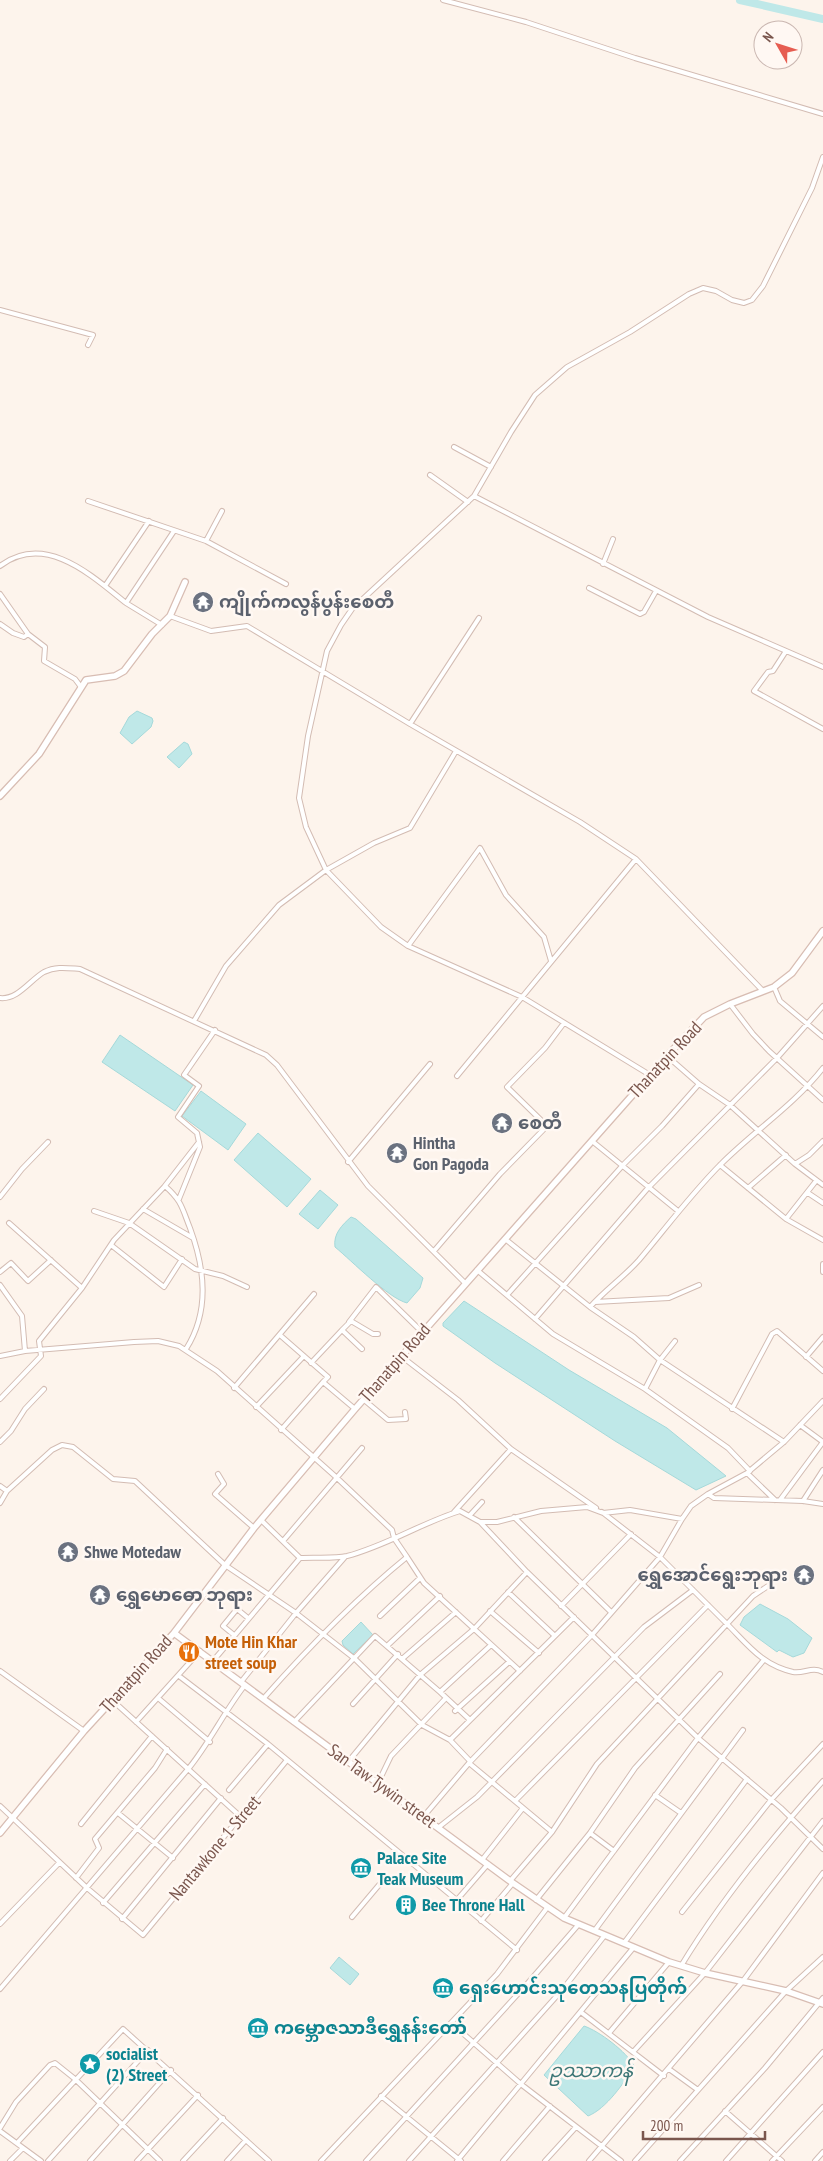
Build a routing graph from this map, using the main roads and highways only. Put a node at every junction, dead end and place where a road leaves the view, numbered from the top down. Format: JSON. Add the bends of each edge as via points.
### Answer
{"nodes":[{"id":1,"x":185,"y":582,"type":"dead end"},
{"id":2,"x":0,"y":796,"type":"edge"},
{"id":3,"x":823,"y":931,"type":"edge"},
{"id":4,"x":174,"y":1632,"type":"junction"},
{"id":5,"x":0,"y":1833,"type":"edge"},
{"id":6,"x":822,"y":2001,"type":"edge"}],
"edges":[{"from":1,"to":2,"type":"main road","via":[[170,616],[124,671],[115,676],[86,680],[39,754]]},
{"from":3,"to":4,"type":"main road","name":"Thanatpin Road","via":[[792,973],[774,987],[704,1017],[667,1056],[355,1408],[254,1528]]},
{"from":4,"to":5,"type":"main road","name":"Thanatpin Road","via":[[84,1731]]},
{"from":4,"to":6,"type":"main road","name":"San Taw Tywin street","via":[[564,1918],[681,1966]]}]}
